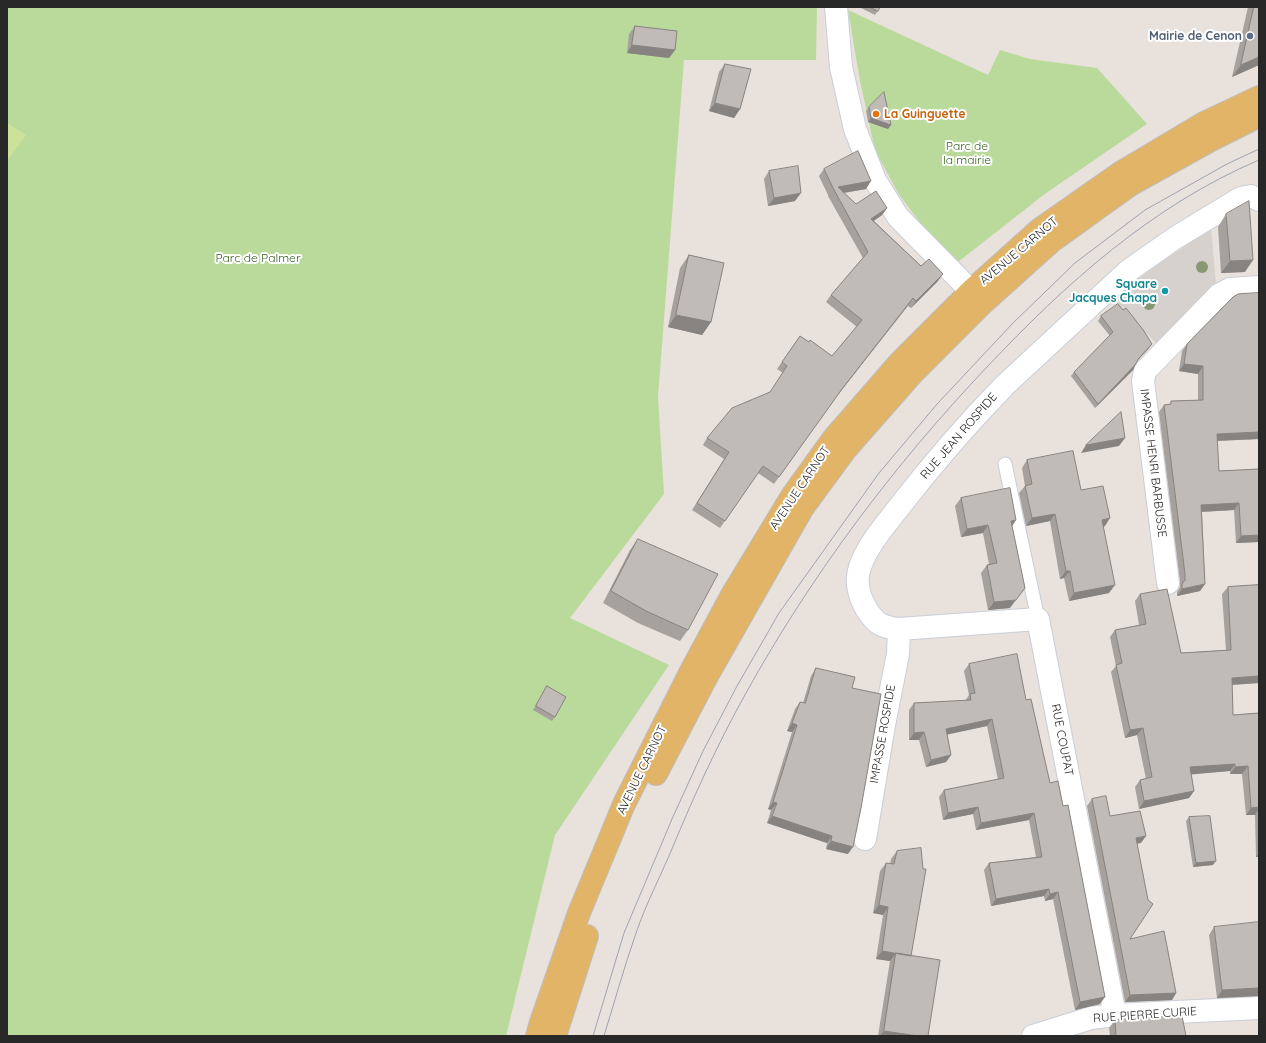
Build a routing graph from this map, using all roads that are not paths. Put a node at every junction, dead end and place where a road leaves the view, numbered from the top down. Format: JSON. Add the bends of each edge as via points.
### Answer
{"nodes":[{"id":1,"x":836,"y":7,"type":"edge"},
{"id":2,"x":1259,"y":97,"type":"edge"},
{"id":3,"x":1259,"y":116,"type":"edge"},
{"id":4,"x":1259,"y":200,"type":"edge"},
{"id":5,"x":1259,"y":287,"type":"edge"},
{"id":6,"x":971,"y":291,"type":"junction"},
{"id":7,"x":1005,"y":464,"type":"dead end"},
{"id":8,"x":1168,"y":583,"type":"dead end"},
{"id":9,"x":1038,"y":619,"type":"junction"},
{"id":10,"x":899,"y":629,"type":"junction"},
{"id":11,"x":865,"y":838,"type":"dead end"},
{"id":12,"x":1259,"y":1008,"type":"edge"},
{"id":13,"x":1115,"y":1015,"type":"junction"},
{"id":14,"x":537,"y":1036,"type":"edge"},
{"id":15,"x":555,"y":1036,"type":"edge"},
{"id":16,"x":1033,"y":1036,"type":"edge"}],
"edges":[{"from":1,"to":6,"type":"street","via":[[841,67],[854,129],[875,180],[898,217]]},
{"from":2,"to":6,"type":"main road","name":"AVENUE CARNOT","via":[[1204,123],[1120,173],[1040,229]]},
{"from":3,"to":15,"type":"main road","name":"AVENUE CARNOT","via":[[1130,185],[1052,241],[984,302],[912,374],[846,450],[802,509],[747,603],[638,807],[592,920]]},
{"from":4,"to":10,"type":"street","name":"RUE JEAN ROSPIDE","via":[[1251,196],[1241,198],[1175,238],[1128,271],[986,404],[917,484],[871,544],[860,567],[858,586],[863,603],[873,620],[885,627]]},
{"from":5,"to":8,"type":"street","name":"IMPASSE HENRI BARBUSSE","via":[[1230,289],[1220,294],[1145,372],[1143,381]]},
{"from":6,"to":14,"type":"main road","name":"AVENUE CARNOT","via":[[900,362],[833,439],[792,496],[732,596],[624,804],[579,913]]},
{"from":7,"to":9,"type":"lane","name":"RUE COUPAT"},
{"from":9,"to":10,"type":"street","name":"RUE JEAN ROSPIDE"},
{"from":9,"to":13,"type":"street","name":"RUE COUPAT"},
{"from":10,"to":11,"type":"street","name":"IMPASSE ROSPIDE","via":[[898,654]]},
{"from":12,"to":13,"type":"street","name":"RUE PIERRE CURIE"},
{"from":13,"to":16,"type":"street","name":"RUE PIERRE CURIE","via":[[1091,1018]]}]}
